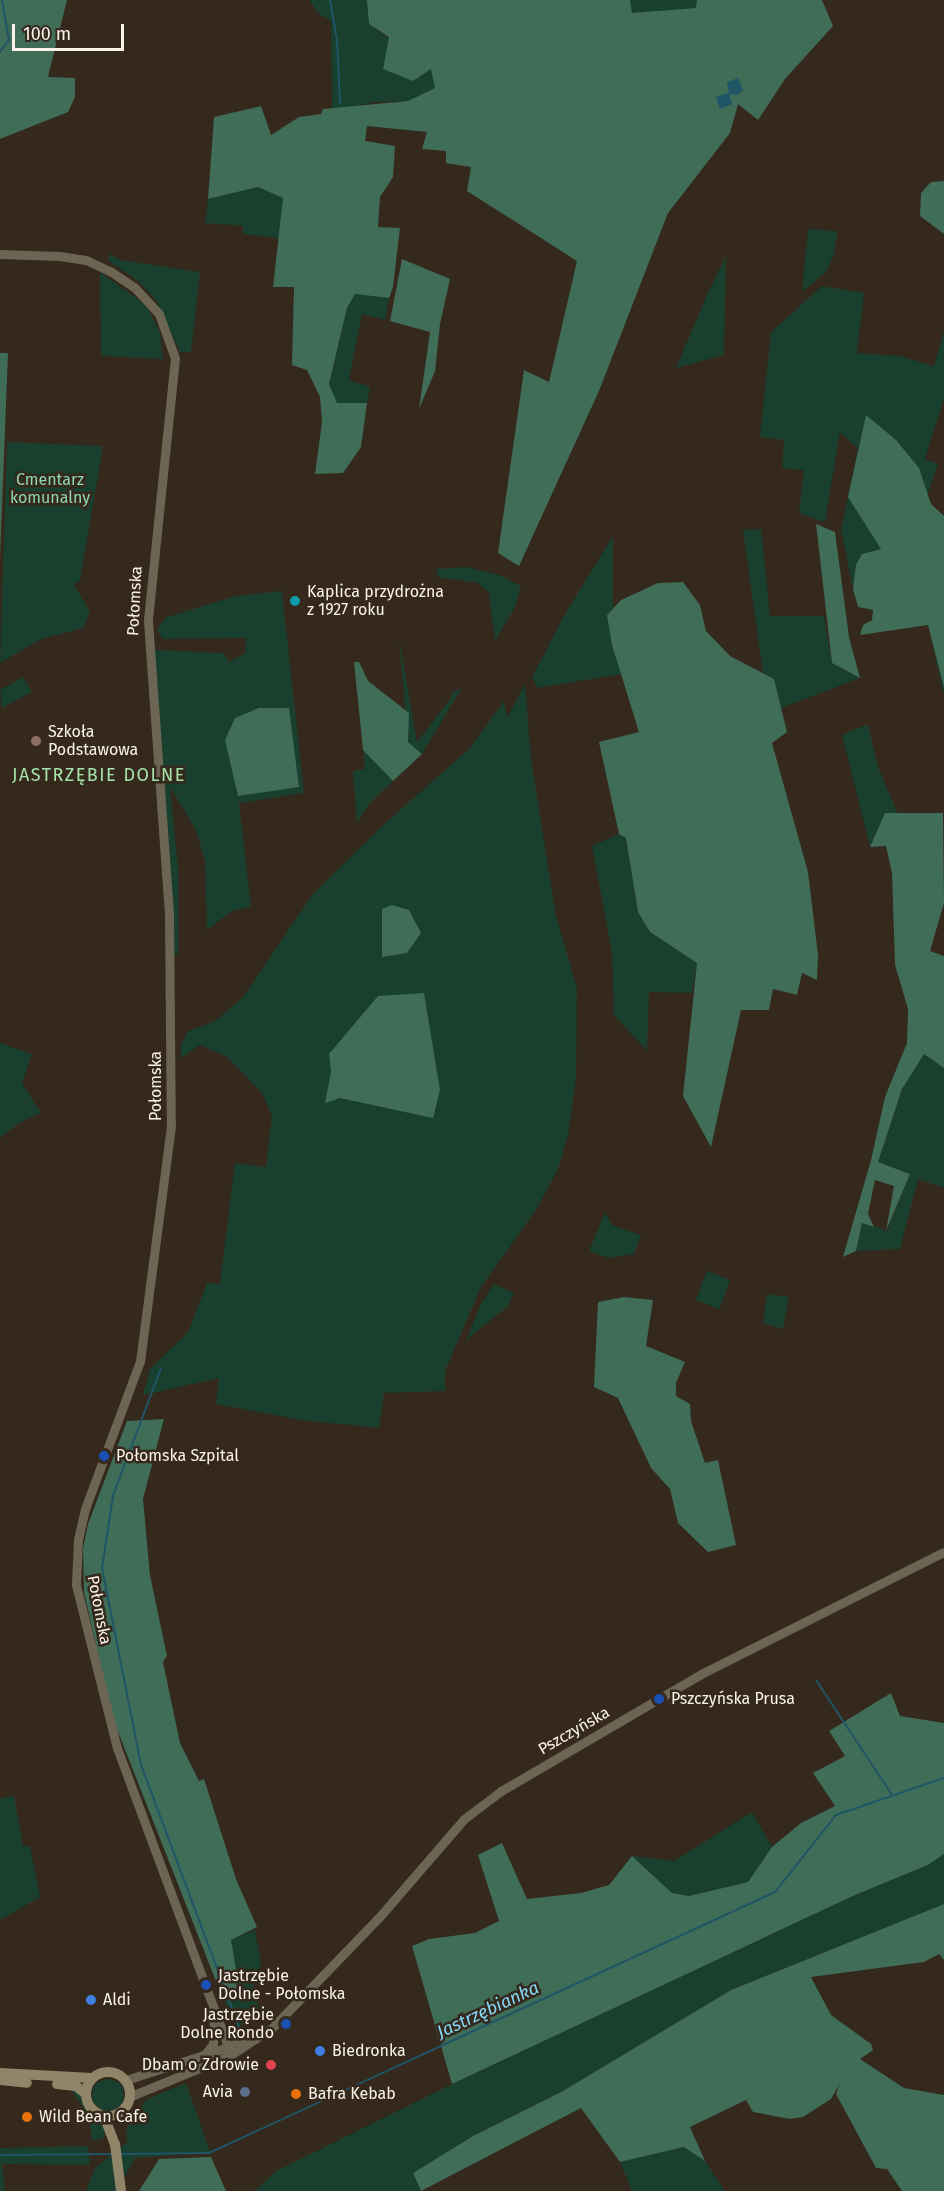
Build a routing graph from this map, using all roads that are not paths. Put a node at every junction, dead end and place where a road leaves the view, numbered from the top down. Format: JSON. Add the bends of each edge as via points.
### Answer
{"nodes":[{"id":1,"x":0,"y":254,"type":"edge"},
{"id":2,"x":944,"y":1552,"type":"edge"},
{"id":3,"x":214,"y":2007,"type":"junction"},
{"id":4,"x":279,"y":2017,"type":"junction"},
{"id":5,"x":228,"y":2047,"type":"junction"},
{"id":6,"x":206,"y":2054,"type":"junction"},
{"id":7,"x":213,"y":2062,"type":"junction"},
{"id":8,"x":0,"y":2073,"type":"edge"},
{"id":9,"x":92,"y":2078,"type":"junction"},
{"id":10,"x":0,"y":2080,"type":"edge"},
{"id":11,"x":126,"y":2080,"type":"junction"},
{"id":12,"x":86,"y":2094,"type":"junction"},
{"id":13,"x":131,"y":2096,"type":"junction"},
{"id":14,"x":110,"y":2116,"type":"junction"},
{"id":15,"x":121,"y":2191,"type":"edge"}],
"edges":[{"from":1,"to":3,"type":"street","name":"Połomska","via":[[86,260],[110,271],[135,288],[159,314],[175,358],[148,621],[169,915],[171,1126],[140,1361],[85,1509],[78,1539],[76,1585],[117,1748]]},
{"from":2,"to":4,"type":"street","name":"Pszczyńska","via":[[705,1672],[501,1791],[464,1820],[382,1914]]},
{"from":3,"to":5,"type":"street","name":"Połomska"},
{"from":3,"to":6,"type":"street","name":"Połomska","via":[[213,2044]]},
{"from":4,"to":5,"type":"street","name":"Pszczyńska"},
{"from":4,"to":7,"type":"street","name":"Pszczyńska","via":[[250,2044]]},
{"from":5,"to":6,"type":"street","name":"Pszczyńska"},
{"from":5,"to":7,"type":"street"},
{"from":6,"to":11,"type":"street","name":"Pszczyńska"},
{"from":7,"to":13,"type":"street","name":"Pszczyńska"},
{"from":8,"to":9,"type":"main road"},
{"from":9,"to":11,"type":"main road","via":[[112,2072]]},
{"from":9,"to":12,"type":"main road"},
{"from":10,"to":12,"type":"main road","via":[[68,2084]]},
{"from":11,"to":13,"type":"main road"},
{"from":12,"to":14,"type":"main road","via":[[93,2110]]},
{"from":13,"to":14,"type":"main road","via":[[126,2108]]},
{"from":14,"to":15,"type":"main road"}]}
